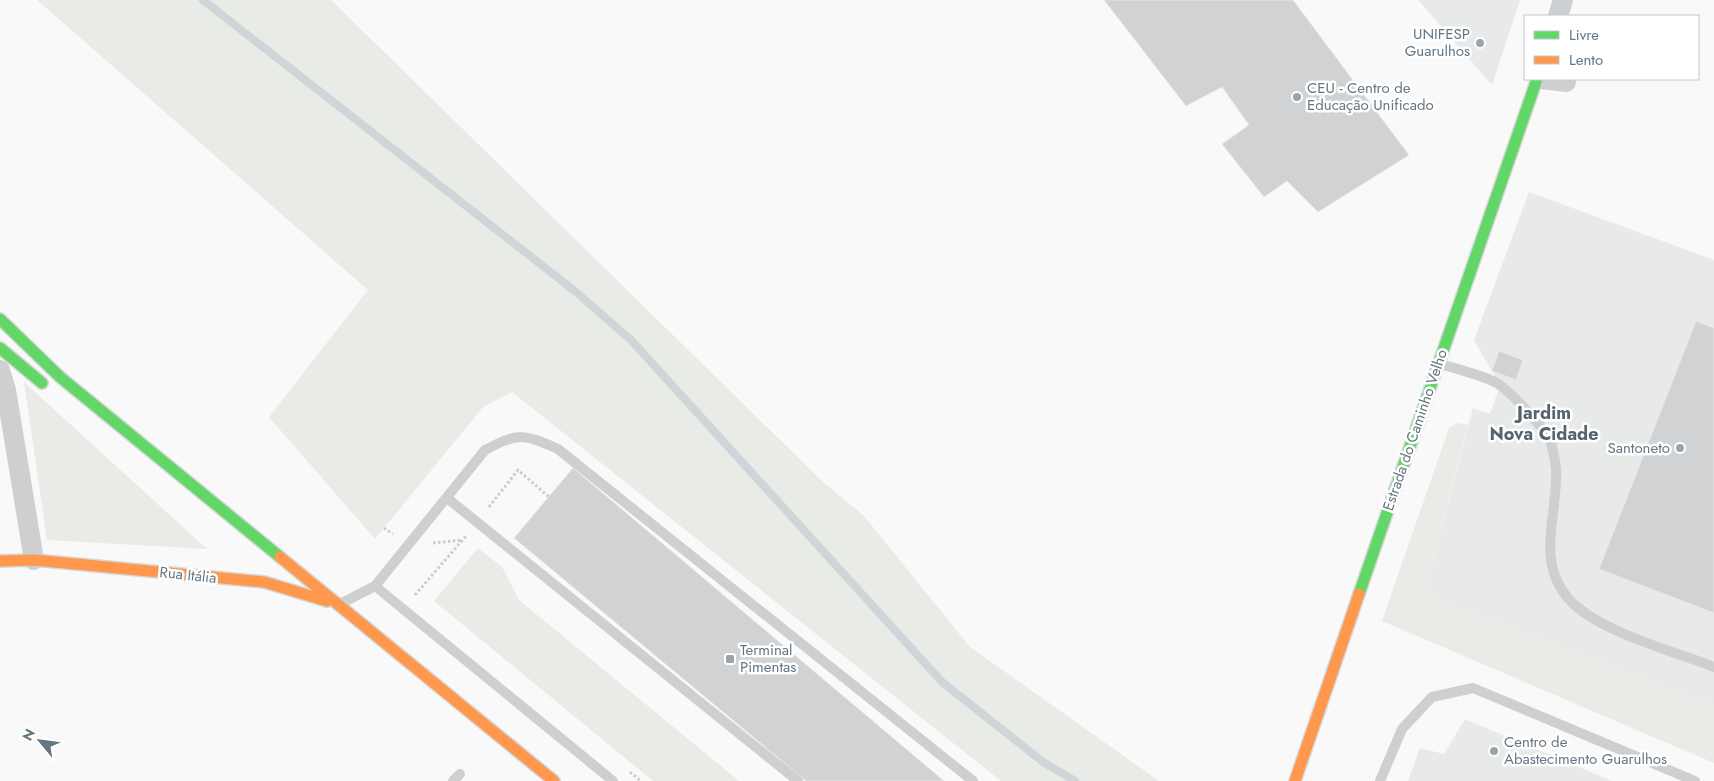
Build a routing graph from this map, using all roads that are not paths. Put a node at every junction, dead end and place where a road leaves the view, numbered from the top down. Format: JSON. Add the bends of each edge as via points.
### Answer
{"nodes":[{"id":1,"x":1563,"y":0,"type":"edge"},
{"id":2,"x":1558,"y":15,"type":"edge"},
{"id":3,"x":1537,"y":80,"type":"edge"},
{"id":4,"x":1550,"y":80,"type":"edge"},
{"id":5,"x":1566,"y":82,"type":"dead end"},
{"id":6,"x":0,"y":319,"type":"edge"},
{"id":7,"x":0,"y":348,"type":"edge"},
{"id":8,"x":1437,"y":362,"type":"junction"},
{"id":9,"x":0,"y":370,"type":"edge"},
{"id":10,"x":53,"y":392,"type":"dead end"},
{"id":11,"x":448,"y":498,"type":"junction"},
{"id":12,"x":251,"y":549,"type":"dead end"},
{"id":13,"x":34,"y":560,"type":"junction"},
{"id":14,"x":0,"y":561,"type":"edge"},
{"id":15,"x":375,"y":586,"type":"junction"},
{"id":16,"x":340,"y":604,"type":"junction"},
{"id":17,"x":1714,"y":667,"type":"edge"},
{"id":18,"x":554,"y":781,"type":"edge"},
{"id":19,"x":613,"y":781,"type":"edge"},
{"id":20,"x":798,"y":781,"type":"edge"},
{"id":21,"x":973,"y":781,"type":"edge"},
{"id":22,"x":1295,"y":781,"type":"edge"},
{"id":23,"x":1380,"y":781,"type":"edge"},
{"id":24,"x":1695,"y":781,"type":"edge"}],
"edges":[{"from":1,"to":2,"type":"street"},
{"from":3,"to":8,"type":"street","name":"Estrada do Caminho Velho"},
{"from":4,"to":5,"type":"street"},
{"from":6,"to":16,"type":"street","via":[[60,377]]},
{"from":7,"to":10,"type":"street"},
{"from":8,"to":17,"type":"lane","via":[[1500,385],[1541,426],[1551,441],[1556,479],[1549,542],[1553,576],[1568,598],[1591,618],[1612,628]]},
{"from":8,"to":22,"type":"street","name":"Estrada do Caminho Velho"},
{"from":9,"to":13,"type":"street"},
{"from":11,"to":15,"type":"lane"},
{"from":11,"to":20,"type":"lane"},
{"from":11,"to":21,"type":"lane","via":[[485,450],[507,438],[528,436],[558,449]]},
{"from":12,"to":16,"type":"street"},
{"from":13,"to":14,"type":"street","name":"Rua Itália"},
{"from":13,"to":16,"type":"street","name":"Rua Itália","via":[[264,582]]},
{"from":15,"to":16,"type":"lane"},
{"from":15,"to":19,"type":"lane"},
{"from":16,"to":18,"type":"street"},
{"from":23,"to":24,"type":"lane","via":[[1402,729],[1432,696],[1472,688]]}]}
